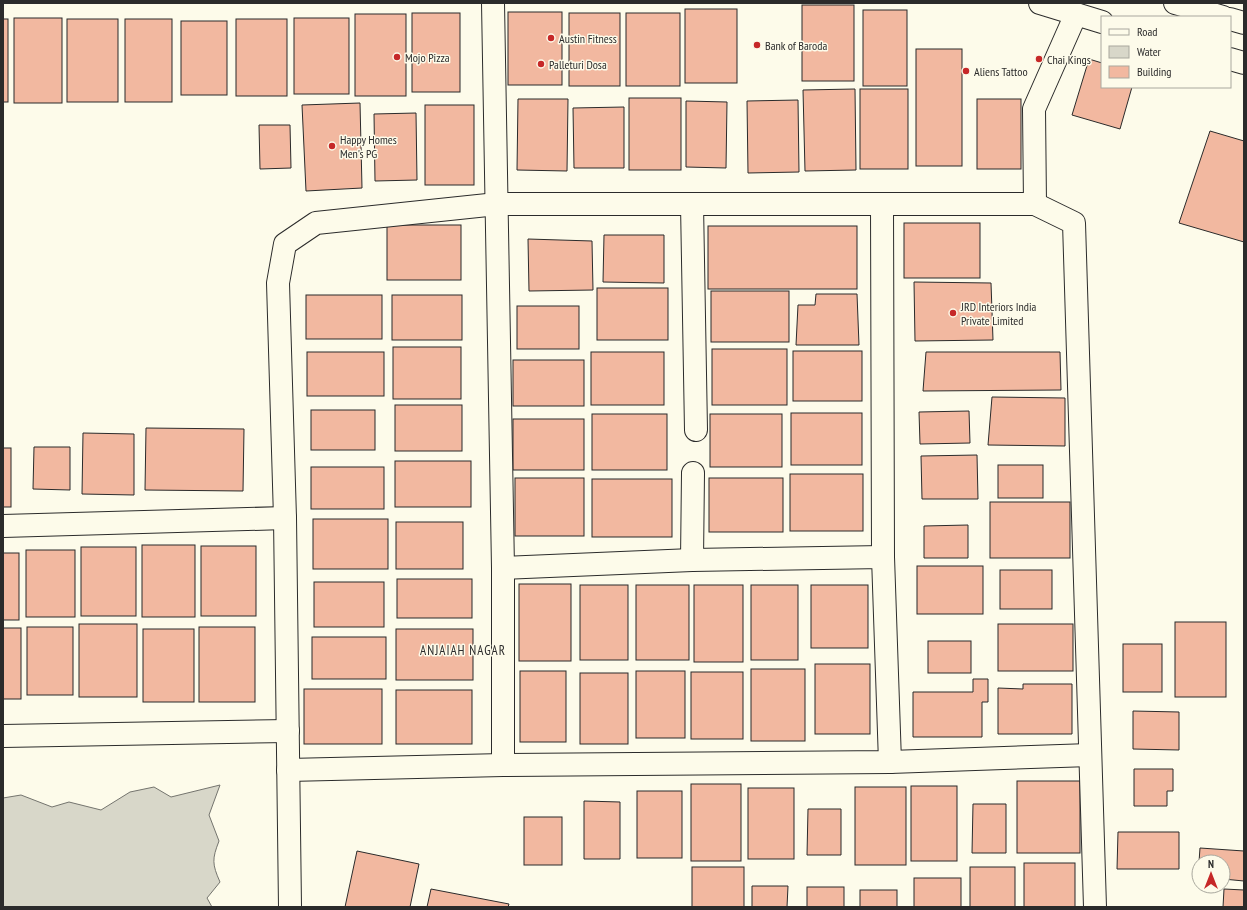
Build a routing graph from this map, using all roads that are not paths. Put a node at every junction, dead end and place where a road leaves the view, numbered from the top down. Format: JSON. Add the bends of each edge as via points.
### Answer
{"nodes":[{"id":1,"x":493,"y":3,"type":"edge"},
{"id":2,"x":1040,"y":3,"type":"edge"},
{"id":3,"x":1175,"y":3,"type":"edge"},
{"id":4,"x":1076,"y":14,"type":"junction"},
{"id":5,"x":1220,"y":16,"type":"edge"},
{"id":6,"x":1231,"y":19,"type":"edge"},
{"id":7,"x":1101,"y":22,"type":"edge"},
{"id":8,"x":1244,"y":23,"type":"edge"},
{"id":9,"x":1231,"y":59,"type":"edge"},
{"id":10,"x":1244,"y":63,"type":"edge"},
{"id":11,"x":497,"y":204,"type":"junction"},
{"id":12,"x":692,"y":204,"type":"junction"},
{"id":13,"x":882,"y":204,"type":"junction"},
{"id":14,"x":1035,"y":204,"type":"junction"},
{"id":15,"x":696,"y":430,"type":"dead end"},
{"id":16,"x":693,"y":473,"type":"dead end"},
{"id":17,"x":285,"y":518,"type":"junction"},
{"id":18,"x":3,"y":526,"type":"edge"},
{"id":19,"x":883,"y":557,"type":"junction"},
{"id":20,"x":692,"y":560,"type":"junction"},
{"id":21,"x":503,"y":568,"type":"junction"},
{"id":22,"x":288,"y":731,"type":"junction"},
{"id":23,"x":3,"y":736,"type":"edge"},
{"id":24,"x":1090,"y":755,"type":"junction"},
{"id":25,"x":890,"y":762,"type":"junction"},
{"id":26,"x":503,"y":766,"type":"junction"},
{"id":27,"x":288,"y":770,"type":"junction"},
{"id":28,"x":290,"y":907,"type":"edge"},
{"id":29,"x":1095,"y":907,"type":"edge"}],
"edges":[{"from":1,"to":11,"type":"street"},
{"from":2,"to":4,"type":"street"},
{"from":3,"to":5,"type":"street"},
{"from":4,"to":7,"type":"street"},
{"from":4,"to":14,"type":"street","via":[[1034,109]]},
{"from":6,"to":8,"type":"street"},
{"from":9,"to":10,"type":"street"},
{"from":11,"to":12,"type":"street"},
{"from":11,"to":17,"type":"street","via":[[316,223],[285,244],[278,283]]},
{"from":11,"to":21,"type":"street"},
{"from":12,"to":13,"type":"street"},
{"from":12,"to":15,"type":"street"},
{"from":13,"to":14,"type":"street"},
{"from":13,"to":19,"type":"street"},
{"from":14,"to":24,"type":"street","via":[[1074,223]]},
{"from":16,"to":20,"type":"street"},
{"from":17,"to":18,"type":"street"},
{"from":17,"to":22,"type":"street"},
{"from":19,"to":20,"type":"street"},
{"from":19,"to":25,"type":"street"},
{"from":20,"to":21,"type":"street"},
{"from":21,"to":26,"type":"street"},
{"from":22,"to":23,"type":"street"},
{"from":22,"to":27,"type":"street"},
{"from":24,"to":25,"type":"street"},
{"from":24,"to":29,"type":"street"},
{"from":25,"to":26,"type":"street"},
{"from":26,"to":27,"type":"street"},
{"from":27,"to":28,"type":"street"}]}
